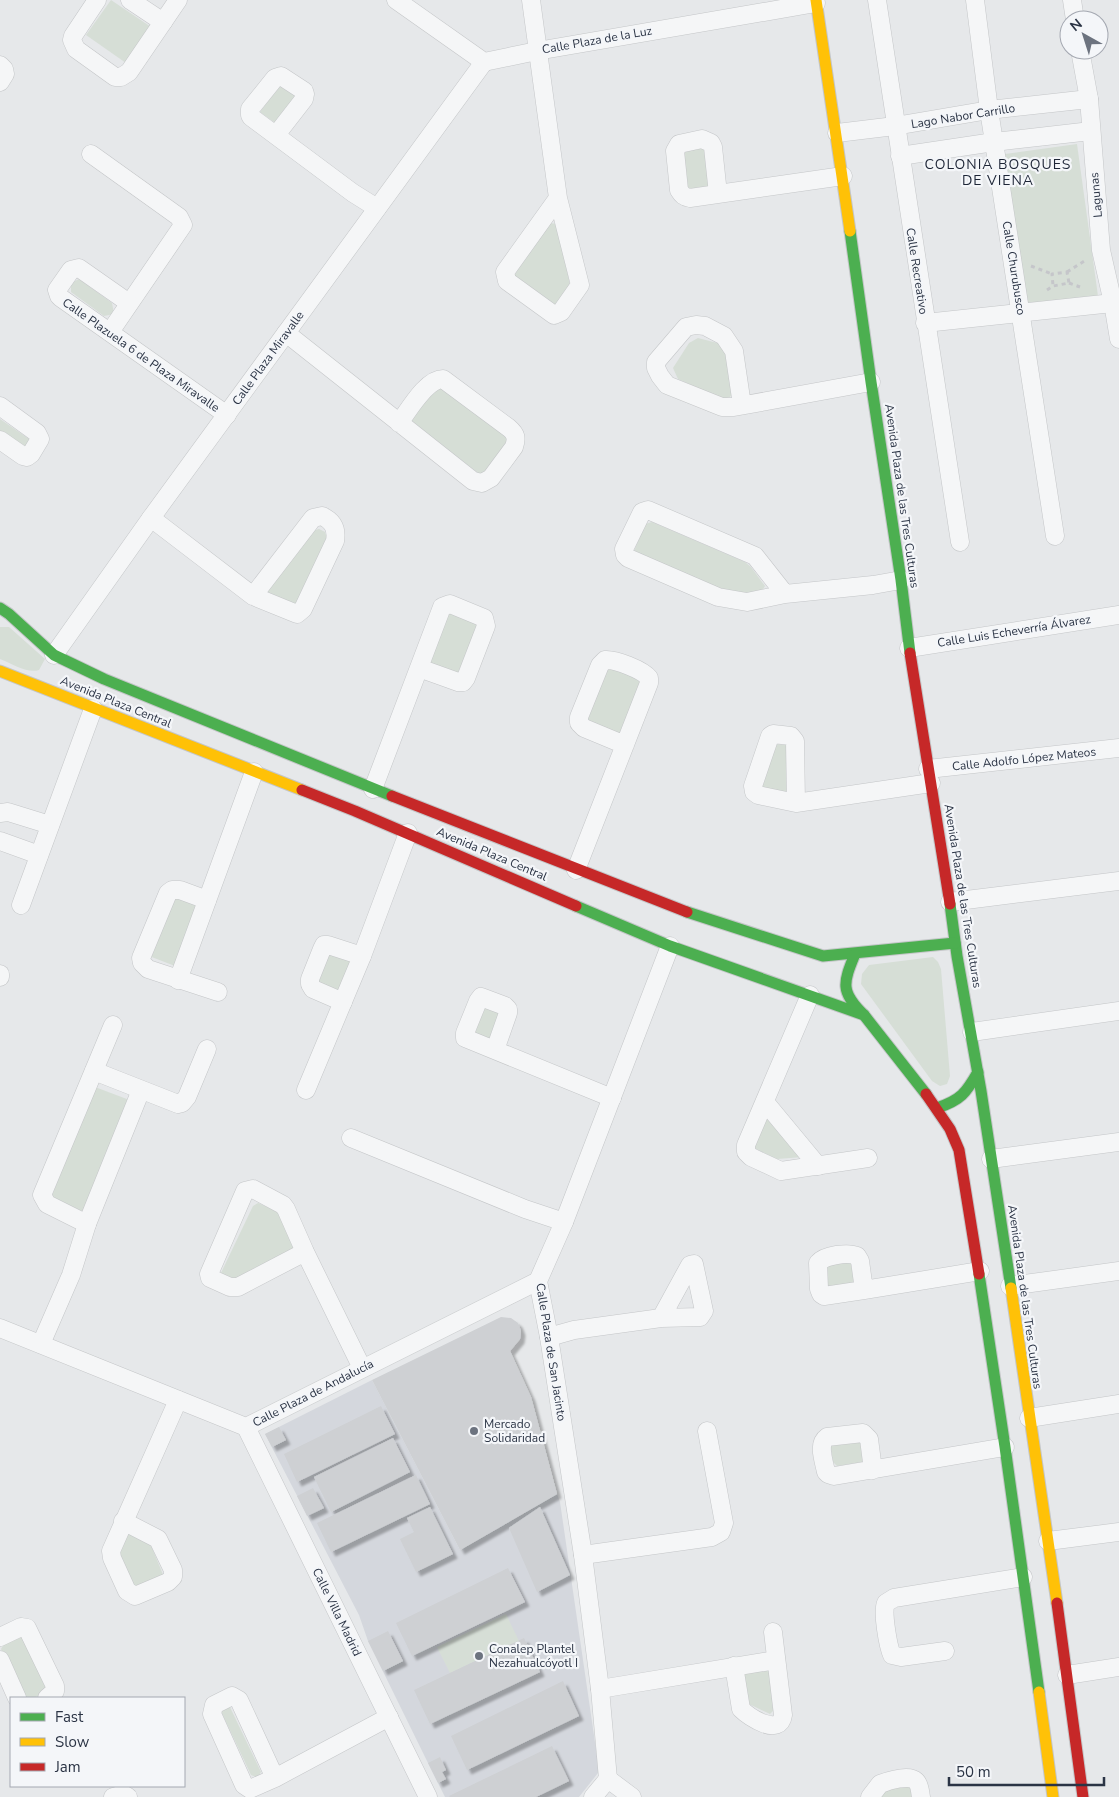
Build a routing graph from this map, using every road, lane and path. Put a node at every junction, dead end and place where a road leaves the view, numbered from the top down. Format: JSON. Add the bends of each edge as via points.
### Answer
{"nodes":[{"id":1,"x":97,"y":0,"type":"edge"},
{"id":2,"x":130,"y":0,"type":"edge"},
{"id":3,"x":396,"y":0,"type":"edge"},
{"id":4,"x":531,"y":0,"type":"edge"},
{"id":5,"x":876,"y":0,"type":"edge"},
{"id":6,"x":975,"y":0,"type":"edge"},
{"id":7,"x":175,"y":1,"type":"edge"},
{"id":8,"x":816,"y":1,"type":"edge"},
{"id":9,"x":162,"y":22,"type":"junction"},
{"id":10,"x":537,"y":51,"type":"junction"},
{"id":11,"x":1082,"y":60,"type":"edge"},
{"id":12,"x":484,"y":62,"type":"junction"},
{"id":13,"x":0,"y":65,"type":"edge"},
{"id":14,"x":0,"y":82,"type":"edge"},
{"id":15,"x":1089,"y":99,"type":"junction"},
{"id":16,"x":989,"y":110,"type":"junction"},
{"id":17,"x":895,"y":126,"type":"junction"},
{"id":18,"x":1091,"y":132,"type":"junction"},
{"id":19,"x":837,"y":133,"type":"junction"},
{"id":20,"x":276,"y":135,"type":"dead end"},
{"id":21,"x":994,"y":142,"type":"junction"},
{"id":22,"x":91,"y":154,"type":"dead end"},
{"id":23,"x":900,"y":156,"type":"junction"},
{"id":24,"x":843,"y":176,"type":"junction"},
{"id":25,"x":718,"y":194,"type":"dead end"},
{"id":26,"x":558,"y":198,"type":"junction"},
{"id":27,"x":376,"y":208,"type":"junction"},
{"id":28,"x":1053,"y":286,"type":"joint"},
{"id":29,"x":129,"y":303,"type":"junction"},
{"id":30,"x":1113,"y":303,"type":"junction"},
{"id":31,"x":1021,"y":312,"type":"junction"},
{"id":32,"x":925,"y":323,"type":"junction"},
{"id":33,"x":110,"y":332,"type":"junction"},
{"id":34,"x":286,"y":333,"type":"junction"},
{"id":35,"x":1119,"y":339,"type":"edge"},
{"id":36,"x":871,"y":382,"type":"junction"},
{"id":37,"x":742,"y":405,"type":"junction"},
{"id":38,"x":0,"y":406,"type":"edge"},
{"id":39,"x":226,"y":415,"type":"junction"},
{"id":40,"x":399,"y":422,"type":"junction"},
{"id":41,"x":0,"y":440,"type":"edge"},
{"id":42,"x":151,"y":518,"type":"junction"},
{"id":43,"x":1055,"y":536,"type":"dead end"},
{"id":44,"x":960,"y":542,"type":"dead end"},
{"id":45,"x":901,"y":580,"type":"junction"},
{"id":46,"x":785,"y":594,"type":"junction"},
{"id":47,"x":253,"y":596,"type":"junction"},
{"id":48,"x":3,"y":613,"type":"edge"},
{"id":49,"x":1119,"y":615,"type":"edge"},
{"id":50,"x":909,"y":648,"type":"junction"},
{"id":51,"x":51,"y":667,"type":"junction"},
{"id":52,"x":420,"y":668,"type":"junction"},
{"id":53,"x":0,"y":671,"type":"edge"},
{"id":54,"x":33,"y":683,"type":"junction"},
{"id":55,"x":93,"y":709,"type":"junction"},
{"id":56,"x":624,"y":745,"type":"junction"},
{"id":57,"x":1119,"y":748,"type":"edge"},
{"id":58,"x":254,"y":772,"type":"junction"},
{"id":59,"x":929,"y":776,"type":"junction"},
{"id":60,"x":373,"y":790,"type":"junction"},
{"id":61,"x":796,"y":803,"type":"dead end"},
{"id":62,"x":0,"y":813,"type":"edge"},
{"id":63,"x":50,"y":825,"type":"junction"},
{"id":64,"x":408,"y":833,"type":"junction"},
{"id":65,"x":0,"y":841,"type":"edge"},
{"id":66,"x":39,"y":854,"type":"junction"},
{"id":67,"x":576,"y":870,"type":"junction"},
{"id":68,"x":1119,"y":881,"type":"edge"},
{"id":69,"x":207,"y":900,"type":"junction"},
{"id":70,"x":950,"y":902,"type":"junction"},
{"id":71,"x":21,"y":905,"type":"dead end"},
{"id":72,"x":955,"y":943,"type":"junction"},
{"id":73,"x":670,"y":946,"type":"junction"},
{"id":74,"x":855,"y":954,"type":"junction"},
{"id":75,"x":362,"y":956,"type":"junction"},
{"id":76,"x":178,"y":980,"type":"junction"},
{"id":77,"x":218,"y":992,"type":"dead end"},
{"id":78,"x":810,"y":995,"type":"junction"},
{"id":79,"x":343,"y":1002,"type":"junction"},
{"id":80,"x":1119,"y":1011,"type":"edge"},
{"id":81,"x":864,"y":1015,"type":"junction"},
{"id":82,"x":113,"y":1025,"type":"dead end"},
{"id":83,"x":972,"y":1032,"type":"junction"},
{"id":84,"x":207,"y":1049,"type":"dead end"},
{"id":85,"x":495,"y":1050,"type":"dead end"},
{"id":86,"x":94,"y":1071,"type":"junction"},
{"id":87,"x":978,"y":1072,"type":"junction"},
{"id":88,"x":141,"y":1090,"type":"junction"},
{"id":89,"x":306,"y":1090,"type":"dead end"},
{"id":90,"x":612,"y":1098,"type":"junction"},
{"id":91,"x":765,"y":1102,"type":"junction"},
{"id":92,"x":936,"y":1108,"type":"junction"},
{"id":93,"x":351,"y":1138,"type":"dead end"},
{"id":94,"x":1119,"y":1142,"type":"edge"},
{"id":95,"x":868,"y":1158,"type":"dead end"},
{"id":96,"x":991,"y":1159,"type":"junction"},
{"id":97,"x":818,"y":1166,"type":"junction"},
{"id":98,"x":564,"y":1222,"type":"junction"},
{"id":99,"x":86,"y":1224,"type":"junction"},
{"id":100,"x":305,"y":1252,"type":"junction"},
{"id":101,"x":1119,"y":1270,"type":"edge"},
{"id":102,"x":980,"y":1271,"type":"junction"},
{"id":103,"x":538,"y":1281,"type":"junction"},
{"id":104,"x":1010,"y":1286,"type":"junction"},
{"id":105,"x":864,"y":1290,"type":"dead end"},
{"id":106,"x":661,"y":1318,"type":"dead end"},
{"id":107,"x":0,"y":1328,"type":"edge"},
{"id":108,"x":549,"y":1337,"type":"junction"},
{"id":109,"x":41,"y":1344,"type":"junction"},
{"id":110,"x":362,"y":1368,"type":"junction"},
{"id":111,"x":178,"y":1400,"type":"junction"},
{"id":112,"x":1119,"y":1404,"type":"edge"},
{"id":113,"x":1029,"y":1418,"type":"junction"},
{"id":114,"x":246,"y":1427,"type":"junction"},
{"id":115,"x":707,"y":1431,"type":"dead end"},
{"id":116,"x":1005,"y":1447,"type":"junction"},
{"id":117,"x":873,"y":1470,"type":"dead end"},
{"id":118,"x":124,"y":1522,"type":"dead end"},
{"id":119,"x":1119,"y":1532,"type":"edge"},
{"id":120,"x":1048,"y":1541,"type":"junction"},
{"id":121,"x":583,"y":1555,"type":"junction"},
{"id":122,"x":1023,"y":1577,"type":"junction"},
{"id":123,"x":773,"y":1632,"type":"dead end"},
{"id":124,"x":0,"y":1637,"type":"edge"},
{"id":125,"x":946,"y":1651,"type":"dead end"},
{"id":126,"x":0,"y":1660,"type":"edge"},
{"id":127,"x":776,"y":1660,"type":"junction"},
{"id":128,"x":734,"y":1666,"type":"junction"},
{"id":129,"x":1119,"y":1667,"type":"edge"},
{"id":130,"x":1068,"y":1675,"type":"junction"},
{"id":131,"x":600,"y":1689,"type":"junction"},
{"id":132,"x":51,"y":1695,"type":"edge"},
{"id":133,"x":18,"y":1697,"type":"edge"},
{"id":134,"x":388,"y":1717,"type":"junction"},
{"id":135,"x":276,"y":1778,"type":"junction"},
{"id":136,"x":608,"y":1779,"type":"junction"},
{"id":137,"x":112,"y":1797,"type":"edge"},
{"id":138,"x":128,"y":1797,"type":"edge"},
{"id":139,"x":428,"y":1797,"type":"edge"},
{"id":140,"x":594,"y":1797,"type":"edge"},
{"id":141,"x":632,"y":1797,"type":"edge"},
{"id":142,"x":870,"y":1797,"type":"edge"},
{"id":143,"x":921,"y":1797,"type":"edge"},
{"id":144,"x":1053,"y":1797,"type":"edge"},
{"id":145,"x":1083,"y":1797,"type":"edge"}],
"edges":[{"from":1,"to":9,"type":"street","via":[[72,40],[76,49],[115,77],[129,72]]},
{"from":2,"to":9,"type":"street"},
{"from":3,"to":12,"type":"street"},
{"from":4,"to":10,"type":"street"},
{"from":5,"to":17,"type":"street","name":"Calle Recreativo"},
{"from":6,"to":16,"type":"street","name":"Calle Churubusco"},
{"from":7,"to":9,"type":"street"},
{"from":8,"to":10,"type":"street","name":"Calle Plaza de la Luz"},
{"from":8,"to":19,"type":"street","name":"Avenida Plaza de las Tres Culturas"},
{"from":10,"to":12,"type":"street","name":"Calle Plaza de la Luz"},
{"from":10,"to":26,"type":"street"},
{"from":11,"to":15,"type":"street","name":"Lagunas"},
{"from":12,"to":27,"type":"street","name":"Calle Plaza Miravalle"},
{"from":13,"to":14,"type":"street","via":[[4,74]]},
{"from":15,"to":16,"type":"street","name":"Lago Nabor Carrillo"},
{"from":15,"to":18,"type":"street","name":"Lagunas"},
{"from":16,"to":17,"type":"street","name":"Lago Nabor Carrillo"},
{"from":16,"to":21,"type":"street","name":"Calle Churubusco"},
{"from":17,"to":19,"type":"street","name":"Lago Nabor Carrillo"},
{"from":17,"to":23,"type":"street","name":"Calle Recreativo"},
{"from":18,"to":21,"type":"street"},
{"from":18,"to":30,"type":"street","name":"Lagunas","via":[[1101,250]]},
{"from":19,"to":24,"type":"street","name":"Avenida Plaza de las Tres Culturas"},
{"from":20,"to":27,"type":"street"},
{"from":21,"to":23,"type":"street"},
{"from":21,"to":31,"type":"street","name":"Calle Churubusco"},
{"from":22,"to":29,"type":"street","via":[[182,222]]},
{"from":23,"to":32,"type":"street","name":"Calle Recreativo"},
{"from":24,"to":25,"type":"street"},
{"from":24,"to":36,"type":"street","name":"Avenida Plaza de las Tres Culturas"},
{"from":26,"to":26,"type":"street","via":[[580,285],[561,312],[554,315],[507,281],[505,272]]},
{"from":27,"to":34,"type":"street","name":"Calle Plaza Miravalle"},
{"from":28,"to":28,"type":"path","via":[[1068,283],[1067,272],[1052,274]]},
{"from":29,"to":33,"type":"street"},
{"from":29,"to":33,"type":"street","name":"Calle Plazuela 6 de Plaza Miravalle","via":[[79,268],[71,270],[57,293]]},
{"from":30,"to":31,"type":"street"},
{"from":30,"to":35,"type":"street","name":"Lagunas"},
{"from":31,"to":32,"type":"street"},
{"from":31,"to":43,"type":"street","name":"Calle Churubusco"},
{"from":32,"to":44,"type":"street","name":"Calle Recreativo"},
{"from":33,"to":39,"type":"street","name":"Calle Plazuela 6 de Plaza Miravalle"},
{"from":34,"to":39,"type":"street","name":"Calle Plaza Miravalle"},
{"from":34,"to":40,"type":"street"},
{"from":36,"to":37,"type":"street"},
{"from":36,"to":45,"type":"street","name":"Avenida Plaza de las Tres Culturas"},
{"from":37,"to":37,"type":"street","via":[[722,407],[667,385],[656,368],[656,362],[686,327],[705,326],[724,336],[734,351]]},
{"from":38,"to":41,"type":"street","via":[[37,433],[40,439],[27,457]]},
{"from":39,"to":42,"type":"street","name":"Calle Plaza Miravalle"},
{"from":40,"to":40,"type":"street","via":[[473,481],[482,483],[491,478],[516,442],[516,436],[509,428],[443,379],[429,383]]},
{"from":42,"to":47,"type":"street"},
{"from":42,"to":51,"type":"street","name":"Calle Plaza Miravalle"},
{"from":45,"to":46,"type":"street"},
{"from":45,"to":50,"type":"street","name":"Avenida Plaza de las Tres Culturas"},
{"from":46,"to":46,"type":"street","via":[[747,602],[718,596],[628,558],[624,550],[642,512],[648,510],[755,556]]},
{"from":47,"to":47,"type":"street","via":[[299,614],[335,541],[336,533],[331,521],[322,516],[313,518]]},
{"from":48,"to":51,"type":"street","name":"Avenida Plaza Central"},
{"from":49,"to":50,"type":"street","name":"Calle Luis Echeverría Álvarez"},
{"from":50,"to":59,"type":"street","name":"Avenida Plaza de las Tres Culturas"},
{"from":51,"to":54,"type":"street","via":[[42,682]]},
{"from":51,"to":60,"type":"street","name":"Avenida Plaza Central","via":[[104,680]]},
{"from":52,"to":52,"type":"street","via":[[463,682],[486,626],[484,618],[445,604]]},
{"from":52,"to":60,"type":"street"},
{"from":53,"to":54,"type":"street","name":"Avenida Plaza Central"},
{"from":54,"to":55,"type":"street","name":"Avenida Plaza Central"},
{"from":55,"to":58,"type":"street","name":"Avenida Plaza Central"},
{"from":55,"to":63,"type":"street"},
{"from":56,"to":56,"type":"street","via":[[579,724],[600,665],[605,660],[628,666],[649,678]]},
{"from":56,"to":67,"type":"street"},
{"from":57,"to":59,"type":"street","name":"Calle Adolfo López Mateos"},
{"from":58,"to":64,"type":"street","name":"Avenida Plaza Central"},
{"from":58,"to":69,"type":"street"},
{"from":59,"to":61,"type":"street","name":"Calle Adolfo López Mateos","via":[[904,788]]},
{"from":59,"to":70,"type":"street","name":"Avenida Plaza de las Tres Culturas"},
{"from":60,"to":67,"type":"street","name":"Avenida Plaza Central"},
{"from":62,"to":63,"type":"street","via":[[8,812]]},
{"from":63,"to":66,"type":"street"},
{"from":64,"to":73,"type":"street","name":"Avenida Plaza Central"},
{"from":64,"to":75,"type":"street"},
{"from":65,"to":66,"type":"street"},
{"from":66,"to":71,"type":"street"},
{"from":67,"to":74,"type":"street","name":"Avenida Plaza Central","via":[[804,951],[823,956]]},
{"from":68,"to":70,"type":"street"},
{"from":69,"to":76,"type":"street"},
{"from":69,"to":76,"type":"street","via":[[180,890],[168,893],[142,955],[142,963],[148,969]]},
{"from":70,"to":72,"type":"street","name":"Avenida Plaza de las Tres Culturas"},
{"from":72,"to":74,"type":"street","name":"Avenida Plaza Central"},
{"from":72,"to":83,"type":"street","name":"Avenida Plaza de las Tres Culturas"},
{"from":73,"to":78,"type":"street","name":"Avenida Plaza Central"},
{"from":73,"to":90,"type":"street","name":"Calle Plaza de San Jacinto"},
{"from":74,"to":81,"type":"street","via":[[844,985],[852,1004]]},
{"from":75,"to":79,"type":"street"},
{"from":75,"to":79,"type":"street","via":[[328,945],[322,949],[310,984],[313,989]]},
{"from":76,"to":77,"type":"street"},
{"from":78,"to":81,"type":"street","name":"Avenida Plaza Central"},
{"from":78,"to":91,"type":"street"},
{"from":79,"to":89,"type":"street"},
{"from":80,"to":83,"type":"street"},
{"from":81,"to":92,"type":"street"},
{"from":82,"to":86,"type":"street"},
{"from":83,"to":87,"type":"street","name":"Avenida Plaza de las Tres Culturas"},
{"from":84,"to":88,"type":"street","via":[[188,1097],[182,1103],[175,1104]]},
{"from":85,"to":90,"type":"street"},
{"from":86,"to":88,"type":"street"},
{"from":86,"to":99,"type":"street","via":[[42,1195],[47,1204]]},
{"from":87,"to":92,"type":"street","via":[[962,1097]]},
{"from":87,"to":96,"type":"street","name":"Avenida Plaza de las Tres Culturas"},
{"from":88,"to":99,"type":"street"},
{"from":90,"to":98,"type":"street","name":"Calle Plaza de San Jacinto"},
{"from":91,"to":97,"type":"street"},
{"from":91,"to":97,"type":"street","via":[[746,1145],[748,1155],[781,1171]]},
{"from":92,"to":102,"type":"street","via":[[958,1150]]},
{"from":93,"to":98,"type":"street"},
{"from":94,"to":96,"type":"street"},
{"from":95,"to":97,"type":"street"},
{"from":96,"to":104,"type":"street","name":"Avenida Plaza de las Tres Culturas"},
{"from":98,"to":103,"type":"street","name":"Calle Plaza de San Jacinto"},
{"from":99,"to":109,"type":"street","via":[[71,1275]]},
{"from":100,"to":100,"type":"street","via":[[238,1286],[230,1287],[210,1278],[209,1274],[248,1190],[253,1189],[285,1207]]},
{"from":100,"to":110,"type":"street"},
{"from":101,"to":104,"type":"street"},
{"from":102,"to":105,"type":"street"},
{"from":102,"to":116,"type":"street"},
{"from":103,"to":108,"type":"street","name":"Calle Plaza de San Jacinto"},
{"from":103,"to":110,"type":"street","name":"Calle Plaza de Andalucía"},
{"from":104,"to":113,"type":"street","name":"Avenida Plaza de las Tres Culturas"},
{"from":106,"to":108,"type":"street","via":[[574,1330]]},
{"from":107,"to":109,"type":"street","name":"Calle Plaza de Andalucía"},
{"from":108,"to":121,"type":"street","name":"Calle Plaza de San Jacinto"},
{"from":109,"to":111,"type":"street","name":"Calle Plaza de Andalucía"},
{"from":110,"to":114,"type":"street","name":"Calle Plaza de Andalucía"},
{"from":111,"to":114,"type":"street","name":"Calle Plaza de Andalucía"},
{"from":111,"to":118,"type":"street"},
{"from":112,"to":113,"type":"street"},
{"from":113,"to":120,"type":"street","name":"Avenida Plaza de las Tres Culturas"},
{"from":114,"to":134,"type":"street","name":"Calle Villa Madrid"},
{"from":115,"to":121,"type":"street","via":[[724,1523],[721,1532],[712,1537]]},
{"from":116,"to":117,"type":"street"},
{"from":116,"to":122,"type":"street"},
{"from":119,"to":120,"type":"street"},
{"from":120,"to":130,"type":"street","name":"Avenida Plaza de las Tres Culturas"},
{"from":121,"to":131,"type":"street","name":"Calle Plaza de San Jacinto"},
{"from":122,"to":125,"type":"street","via":[[894,1598],[886,1603],[884,1611],[892,1655],[901,1657]]},
{"from":122,"to":144,"type":"street"},
{"from":123,"to":127,"type":"street"},
{"from":124,"to":132,"type":"street","via":[[21,1627],[27,1628],[55,1686]]},
{"from":126,"to":133,"type":"street"},
{"from":127,"to":128,"type":"street"},
{"from":127,"to":128,"type":"street","via":[[783,1714],[782,1721],[774,1726],[741,1709]]},
{"from":128,"to":131,"type":"street"},
{"from":129,"to":130,"type":"street"},
{"from":130,"to":145,"type":"street","name":"Avenida Plaza de las Tres Culturas"},
{"from":131,"to":136,"type":"street","name":"Calle Plaza de San Jacinto"},
{"from":134,"to":135,"type":"street"},
{"from":134,"to":139,"type":"street","name":"Calle Villa Madrid"},
{"from":135,"to":135,"type":"street","via":[[252,1789],[246,1788],[212,1714],[214,1704],[232,1696],[239,1700]]},
{"from":136,"to":140,"type":"street"},
{"from":136,"to":141,"type":"street"},
{"from":137,"to":138,"type":"street","via":[[123,1794]]},
{"from":142,"to":143,"type":"street","via":[[880,1784],[909,1778],[918,1784]]}]}
